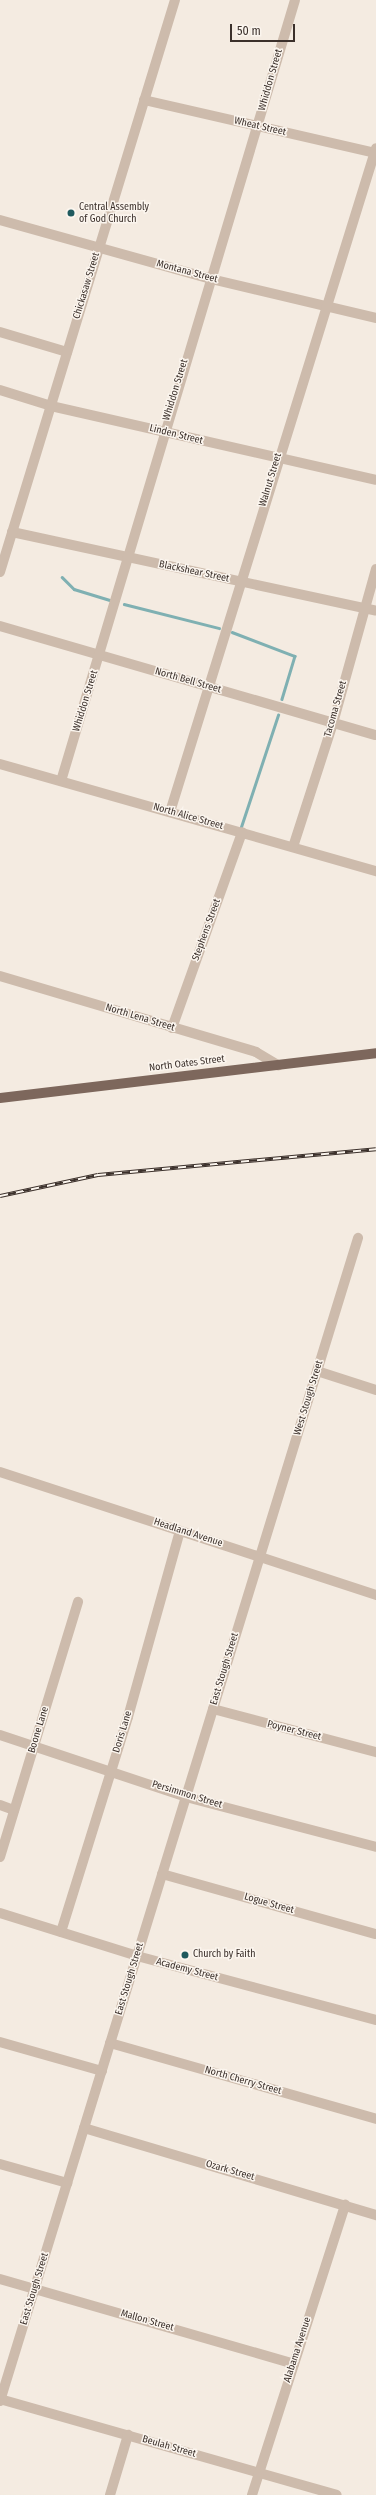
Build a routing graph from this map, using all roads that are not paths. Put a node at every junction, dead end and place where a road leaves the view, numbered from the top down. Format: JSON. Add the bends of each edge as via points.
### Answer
{"nodes":[{"id":1,"x":175,"y":0,"type":"edge"},
{"id":2,"x":295,"y":0,"type":"edge"},
{"id":3,"x":144,"y":100,"type":"junction"},
{"id":4,"x":257,"y":127,"type":"junction"},
{"id":5,"x":375,"y":151,"type":"edge"},
{"id":6,"x":0,"y":220,"type":"edge"},
{"id":7,"x":98,"y":248,"type":"junction"},
{"id":8,"x":211,"y":279,"type":"junction"},
{"id":9,"x":325,"y":306,"type":"junction"},
{"id":10,"x":376,"y":318,"type":"edge"},
{"id":11,"x":0,"y":332,"type":"edge"},
{"id":12,"x":67,"y":352,"type":"junction"},
{"id":13,"x":0,"y":390,"type":"edge"},
{"id":14,"x":51,"y":406,"type":"junction"},
{"id":15,"x":163,"y":431,"type":"junction"},
{"id":16,"x":278,"y":458,"type":"junction"},
{"id":17,"x":376,"y":480,"type":"edge"},
{"id":18,"x":12,"y":532,"type":"junction"},
{"id":19,"x":4,"y":545,"type":"edge"},
{"id":20,"x":127,"y":558,"type":"junction"},
{"id":21,"x":376,"y":569,"type":"edge"},
{"id":22,"x":0,"y":572,"type":"edge"},
{"id":23,"x":240,"y":582,"type":"junction"},
{"id":24,"x":364,"y":609,"type":"junction"},
{"id":25,"x":376,"y":611,"type":"edge"},
{"id":26,"x":0,"y":626,"type":"edge"},
{"id":27,"x":100,"y":655,"type":"junction"},
{"id":28,"x":208,"y":686,"type":"junction"},
{"id":29,"x":333,"y":723,"type":"junction"},
{"id":30,"x":376,"y":735,"type":"edge"},
{"id":31,"x":0,"y":764,"type":"edge"},
{"id":32,"x":61,"y":781,"type":"junction"},
{"id":33,"x":170,"y":812,"type":"junction"},
{"id":34,"x":242,"y":832,"type":"junction"},
{"id":35,"x":293,"y":847,"type":"junction"},
{"id":36,"x":376,"y":871,"type":"edge"},
{"id":37,"x":0,"y":976,"type":"edge"},
{"id":38,"x":172,"y":1028,"type":"junction"},
{"id":39,"x":376,"y":1053,"type":"edge"},
{"id":40,"x":278,"y":1066,"type":"junction"},
{"id":41,"x":0,"y":1098,"type":"edge"},
{"id":42,"x":358,"y":1238,"type":"dead end"},
{"id":43,"x":317,"y":1371,"type":"junction"},
{"id":44,"x":376,"y":1390,"type":"edge"},
{"id":45,"x":0,"y":1472,"type":"edge"},
{"id":46,"x":180,"y":1531,"type":"junction"},
{"id":47,"x":260,"y":1557,"type":"junction"},
{"id":48,"x":376,"y":1595,"type":"edge"},
{"id":49,"x":78,"y":1602,"type":"dead end"},
{"id":50,"x":213,"y":1709,"type":"junction"},
{"id":51,"x":0,"y":1735,"type":"edge"},
{"id":52,"x":35,"y":1746,"type":"junction"},
{"id":53,"x":376,"y":1752,"type":"edge"},
{"id":54,"x":111,"y":1771,"type":"junction"},
{"id":55,"x":186,"y":1797,"type":"junction"},
{"id":56,"x":0,"y":1805,"type":"edge"},
{"id":57,"x":14,"y":1810,"type":"junction"},
{"id":58,"x":376,"y":1847,"type":"edge"},
{"id":59,"x":0,"y":1857,"type":"edge"},
{"id":60,"x":162,"y":1874,"type":"junction"},
{"id":61,"x":0,"y":1913,"type":"edge"},
{"id":62,"x":61,"y":1932,"type":"junction"},
{"id":63,"x":376,"y":1934,"type":"edge"},
{"id":64,"x":137,"y":1956,"type":"junction"},
{"id":65,"x":376,"y":2020,"type":"edge"},
{"id":66,"x":0,"y":2042,"type":"edge"},
{"id":67,"x":110,"y":2043,"type":"junction"},
{"id":68,"x":102,"y":2072,"type":"junction"},
{"id":69,"x":376,"y":2119,"type":"edge"},
{"id":70,"x":84,"y":2128,"type":"junction"},
{"id":71,"x":0,"y":2164,"type":"edge"},
{"id":72,"x":67,"y":2183,"type":"junction"},
{"id":73,"x":345,"y":2205,"type":"junction"},
{"id":74,"x":376,"y":2215,"type":"edge"},
{"id":75,"x":0,"y":2279,"type":"edge"},
{"id":76,"x":35,"y":2288,"type":"junction"},
{"id":77,"x":294,"y":2364,"type":"junction"},
{"id":78,"x":0,"y":2400,"type":"edge"},
{"id":79,"x":128,"y":2435,"type":"junction"},
{"id":80,"x":260,"y":2472,"type":"junction"},
{"id":81,"x":110,"y":2495,"type":"edge"},
{"id":82,"x":252,"y":2495,"type":"edge"},
{"id":83,"x":337,"y":2495,"type":"edge"}],
"edges":[{"from":1,"to":3,"type":"street","name":"Chickasaw Street"},
{"from":2,"to":4,"type":"street","name":"Whiddon Street"},
{"from":3,"to":4,"type":"street","name":"Wheat Street"},
{"from":3,"to":7,"type":"street","name":"Chickasaw Street"},
{"from":4,"to":5,"type":"street","name":"Wheat Street"},
{"from":4,"to":8,"type":"street","name":"Whiddon Street"},
{"from":5,"to":9,"type":"street","name":"Walnut Street"},
{"from":6,"to":7,"type":"street","name":"Montana Street"},
{"from":7,"to":8,"type":"street","name":"Montana Street"},
{"from":7,"to":12,"type":"street","name":"Chickasaw Street"},
{"from":8,"to":9,"type":"street","name":"Montana Street"},
{"from":8,"to":15,"type":"street","name":"Whiddon Street"},
{"from":9,"to":10,"type":"street","name":"Montana Street"},
{"from":9,"to":16,"type":"street","name":"Walnut Street"},
{"from":11,"to":12,"type":"street"},
{"from":12,"to":14,"type":"street","name":"Chickasaw Street"},
{"from":13,"to":14,"type":"street","name":"Linden Street"},
{"from":14,"to":15,"type":"street","name":"Linden Street"},
{"from":14,"to":18,"type":"street","name":"Chickasaw Street"},
{"from":15,"to":16,"type":"street","name":"Linden Street"},
{"from":15,"to":20,"type":"street","name":"Whiddon Street"},
{"from":16,"to":17,"type":"street","name":"Linden Street"},
{"from":16,"to":23,"type":"street","name":"Walnut Street"},
{"from":18,"to":19,"type":"street","name":"Chickasaw Street"},
{"from":18,"to":20,"type":"street","name":"Blackshear Street"},
{"from":19,"to":22,"type":"street","name":"Chickasaw Street"},
{"from":20,"to":23,"type":"street","name":"Blackshear Street"},
{"from":20,"to":27,"type":"street","name":"Whiddon Street"},
{"from":21,"to":24,"type":"street","name":"Tacoma Street"},
{"from":23,"to":24,"type":"street","name":"Blackshear Street"},
{"from":23,"to":28,"type":"street","name":"Walnut Street"},
{"from":24,"to":25,"type":"street","name":"Blackshear Street"},
{"from":24,"to":29,"type":"street","name":"Tacoma Street"},
{"from":26,"to":27,"type":"street","name":"North Bell Street"},
{"from":27,"to":28,"type":"street","name":"North Bell Street"},
{"from":27,"to":32,"type":"street","name":"Whiddon Street"},
{"from":28,"to":29,"type":"street","name":"North Bell Street"},
{"from":28,"to":33,"type":"street","name":"Walnut Street"},
{"from":29,"to":30,"type":"street","name":"North Bell Street"},
{"from":29,"to":35,"type":"street","name":"Tacoma Street"},
{"from":31,"to":32,"type":"street","name":"North Alice Street"},
{"from":32,"to":33,"type":"street","name":"North Alice Street"},
{"from":33,"to":34,"type":"street","name":"North Alice Street"},
{"from":34,"to":35,"type":"street","name":"North Alice Street"},
{"from":34,"to":38,"type":"street","name":"Stephens Street"},
{"from":35,"to":36,"type":"street","name":"North Alice Street"},
{"from":37,"to":38,"type":"street","name":"North Lena Street"},
{"from":38,"to":40,"type":"street","name":"North Lena Street","via":[[256,1052]]},
{"from":39,"to":40,"type":"main road","name":"North Oates Street"},
{"from":40,"to":41,"type":"main road","name":"North Oates Street"},
{"from":42,"to":43,"type":"street","name":"West Stough Street"},
{"from":43,"to":44,"type":"street"},
{"from":43,"to":47,"type":"street","name":"West Stough Street"},
{"from":45,"to":46,"type":"street","name":"Headland Avenue"},
{"from":46,"to":47,"type":"street","name":"Headland Avenue"},
{"from":46,"to":54,"type":"street","name":"Doris Lane"},
{"from":47,"to":48,"type":"street","name":"Headland Avenue"},
{"from":47,"to":50,"type":"street","name":"East Stough Street"},
{"from":49,"to":52,"type":"street","name":"Boone Lane"},
{"from":50,"to":53,"type":"street","name":"Poyner Street"},
{"from":50,"to":55,"type":"street","name":"East Stough Street"},
{"from":51,"to":52,"type":"street","name":"Persimmon Street"},
{"from":52,"to":54,"type":"street","name":"Persimmon Street"},
{"from":52,"to":57,"type":"street","name":"Boone Lane"},
{"from":54,"to":55,"type":"street","name":"Persimmon Street"},
{"from":54,"to":62,"type":"street","name":"Doris Lane"},
{"from":55,"to":58,"type":"street","name":"Persimmon Street"},
{"from":55,"to":60,"type":"street","name":"East Stough Street"},
{"from":56,"to":57,"type":"street"},
{"from":57,"to":59,"type":"street","name":"Boone Lane"},
{"from":60,"to":63,"type":"street","name":"Logue Street"},
{"from":60,"to":64,"type":"street","name":"East Stough Street"},
{"from":61,"to":62,"type":"street","name":"Academy Street"},
{"from":62,"to":64,"type":"street","name":"Academy Street"},
{"from":64,"to":65,"type":"street","name":"Academy Street"},
{"from":64,"to":67,"type":"street","name":"East Stough Street"},
{"from":66,"to":68,"type":"street"},
{"from":67,"to":68,"type":"street","name":"East Stough Street"},
{"from":67,"to":69,"type":"street","name":"North Cherry Street"},
{"from":68,"to":70,"type":"street","name":"East Stough Street"},
{"from":70,"to":72,"type":"street","name":"East Stough Street"},
{"from":70,"to":73,"type":"street","name":"Ozark Street"},
{"from":71,"to":72,"type":"street"},
{"from":72,"to":76,"type":"street","name":"East Stough Street"},
{"from":73,"to":74,"type":"street","name":"Ozark Street"},
{"from":73,"to":77,"type":"street","name":"Alabama Avenue"},
{"from":75,"to":76,"type":"street","name":"Mallon Street"},
{"from":76,"to":77,"type":"street","name":"Mallon Street"},
{"from":76,"to":78,"type":"street","name":"East Stough Street"},
{"from":77,"to":80,"type":"street","name":"Alabama Avenue"},
{"from":78,"to":79,"type":"street","name":"Beulah Street"},
{"from":79,"to":80,"type":"street","name":"Beulah Street"},
{"from":79,"to":81,"type":"street"},
{"from":80,"to":82,"type":"street","name":"Alabama Avenue"},
{"from":80,"to":83,"type":"street","name":"Beulah Street"}]}
